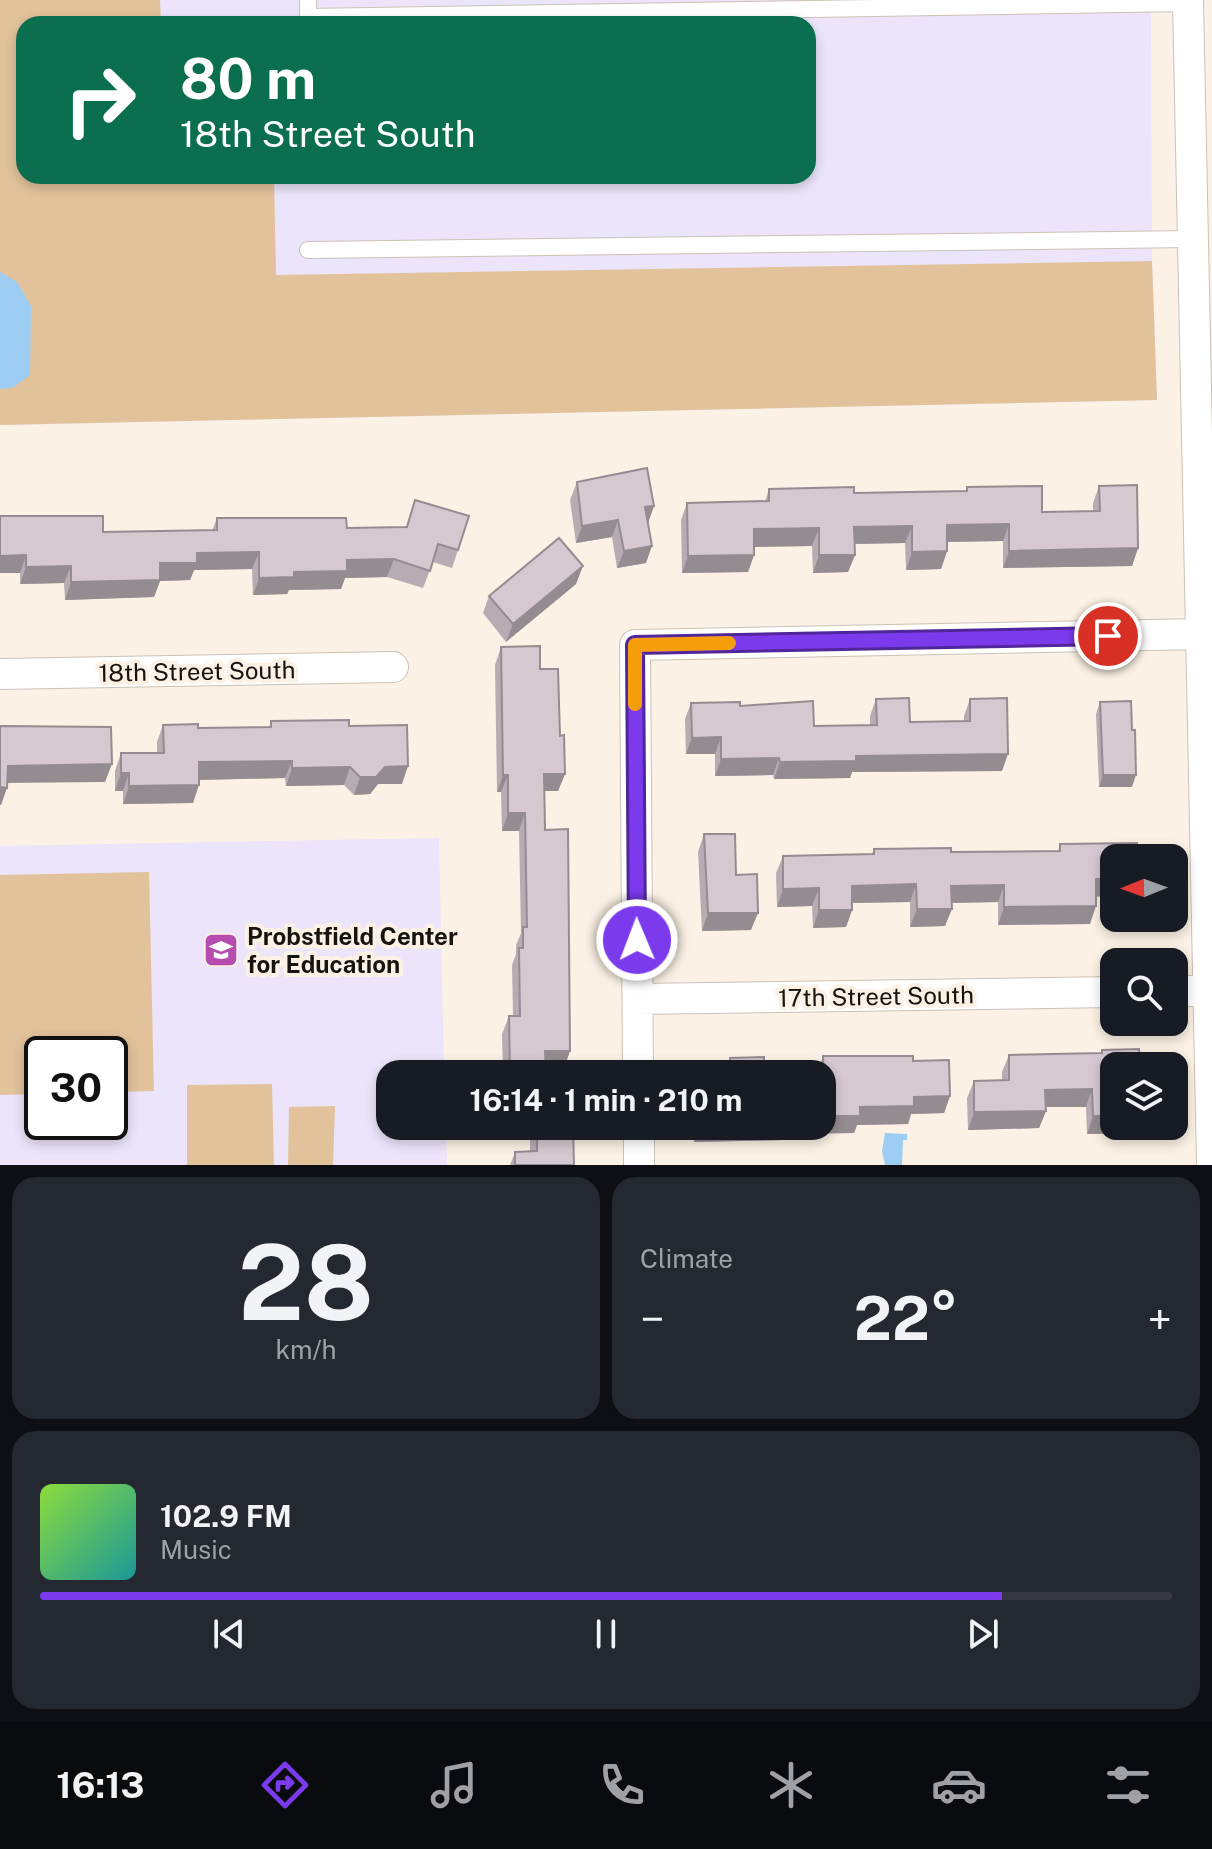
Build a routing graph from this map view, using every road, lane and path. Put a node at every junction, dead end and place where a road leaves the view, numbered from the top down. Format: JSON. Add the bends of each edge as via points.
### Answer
{"nodes":[{"id":1,"x":1188,"y":1,"type":"edge"},
{"id":2,"x":363,"y":16,"type":"edge"},
{"id":3,"x":1192,"y":239,"type":"junction"},
{"id":4,"x":308,"y":250,"type":"dead end"},
{"id":5,"x":1202,"y":634,"type":"junction"},
{"id":6,"x":393,"y":667,"type":"dead end"},
{"id":7,"x":0,"y":674,"type":"edge"},
{"id":8,"x":1188,"y":991,"type":"edge"},
{"id":9,"x":1208,"y":991,"type":"junction"},
{"id":10,"x":1100,"y":992,"type":"edge"},
{"id":11,"x":638,"y":999,"type":"junction"},
{"id":12,"x":638,"y":1060,"type":"edge"},
{"id":13,"x":639,"y":1140,"type":"edge"},
{"id":14,"x":639,"y":1165,"type":"edge"},
{"id":15,"x":1212,"y":1165,"type":"edge"}],
"edges":[{"from":1,"to":2,"type":"lane"},
{"from":1,"to":3,"type":"street"},
{"from":3,"to":4,"type":"lane"},
{"from":3,"to":5,"type":"street"},
{"from":5,"to":9,"type":"street"},
{"from":5,"to":11,"type":"street","via":[[635,645]]},
{"from":6,"to":7,"type":"street","name":"18th Street South"},
{"from":8,"to":9,"type":"street"},
{"from":9,"to":15,"type":"street"},
{"from":10,"to":11,"type":"street","name":"17th Street South"},
{"from":11,"to":12,"type":"street"},
{"from":13,"to":14,"type":"street"}]}
